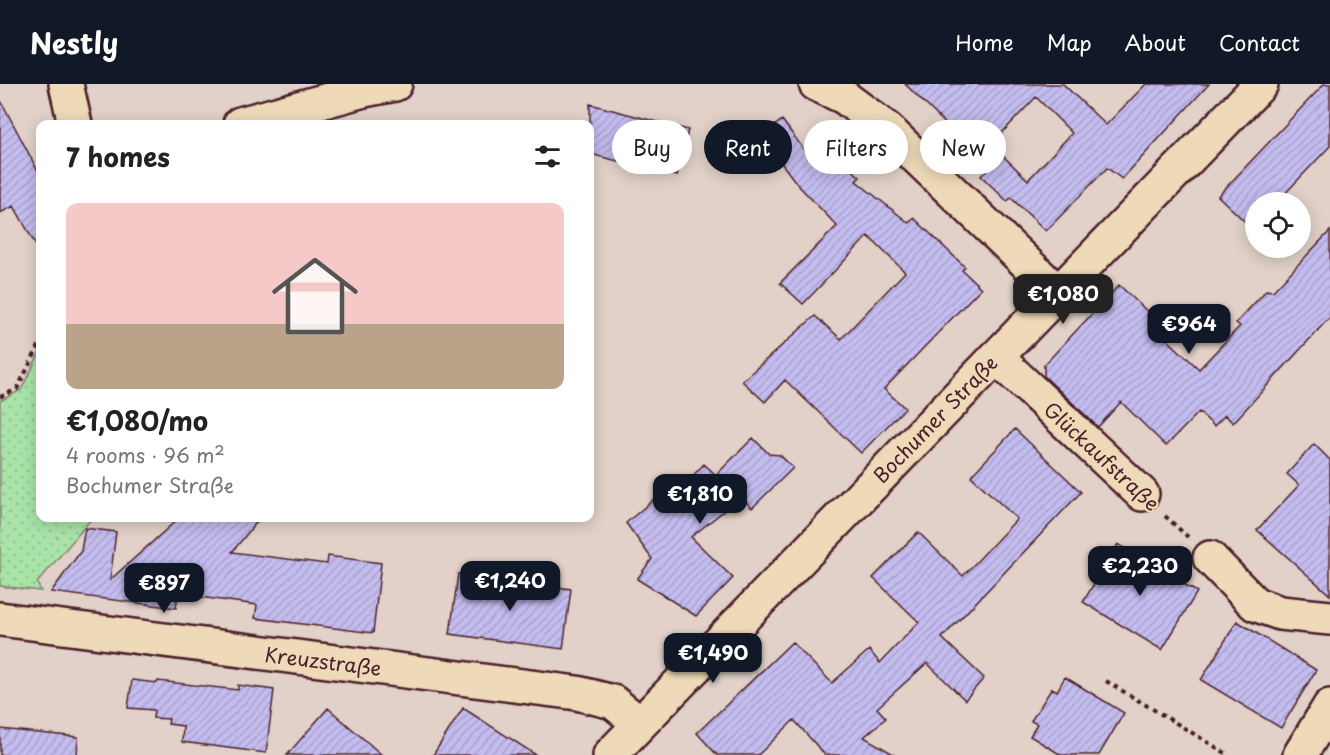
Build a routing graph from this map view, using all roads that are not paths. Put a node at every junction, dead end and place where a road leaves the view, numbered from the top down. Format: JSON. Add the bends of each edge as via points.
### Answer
{"nodes":[{"id":1,"x":66,"y":84,"type":"edge"},
{"id":2,"x":394,"y":84,"type":"edge"},
{"id":3,"x":816,"y":84,"type":"edge"},
{"id":4,"x":1261,"y":84,"type":"edge"},
{"id":5,"x":74,"y":120,"type":"edge"},
{"id":6,"x":255,"y":120,"type":"edge"},
{"id":7,"x":1059,"y":293,"type":"junction"},
{"id":8,"x":996,"y":357,"type":"junction"},
{"id":9,"x":1142,"y":494,"type":"road end"},
{"id":10,"x":1210,"y":558,"type":"road end"},
{"id":11,"x":1330,"y":618,"type":"edge"},
{"id":12,"x":0,"y":619,"type":"edge"},
{"id":13,"x":1330,"y":706,"type":"edge"},
{"id":14,"x":639,"y":723,"type":"junction"},
{"id":15,"x":610,"y":755,"type":"edge"},
{"id":16,"x":1300,"y":755,"type":"edge"}],
"edges":[{"from":1,"to":5,"type":"street"},
{"from":2,"to":6,"type":"street"},
{"from":3,"to":7,"type":"street","via":[[844,97],[887,129]]},
{"from":4,"to":7,"type":"street","name":"Bochumer Straße"},
{"from":7,"to":8,"type":"street","name":"Bochumer Straße"},
{"from":8,"to":9,"type":"street","name":"Glückaufstraße"},
{"from":8,"to":14,"type":"street","name":"Bochumer Straße"},
{"from":10,"to":11,"type":"street","via":[[1255,604],[1280,613]]},
{"from":12,"to":14,"type":"street","name":"Kreuzstraße","via":[[577,693],[613,702]]},
{"from":13,"to":16,"type":"street"},
{"from":14,"to":15,"type":"street","name":"Bochumer Straße"}]}
